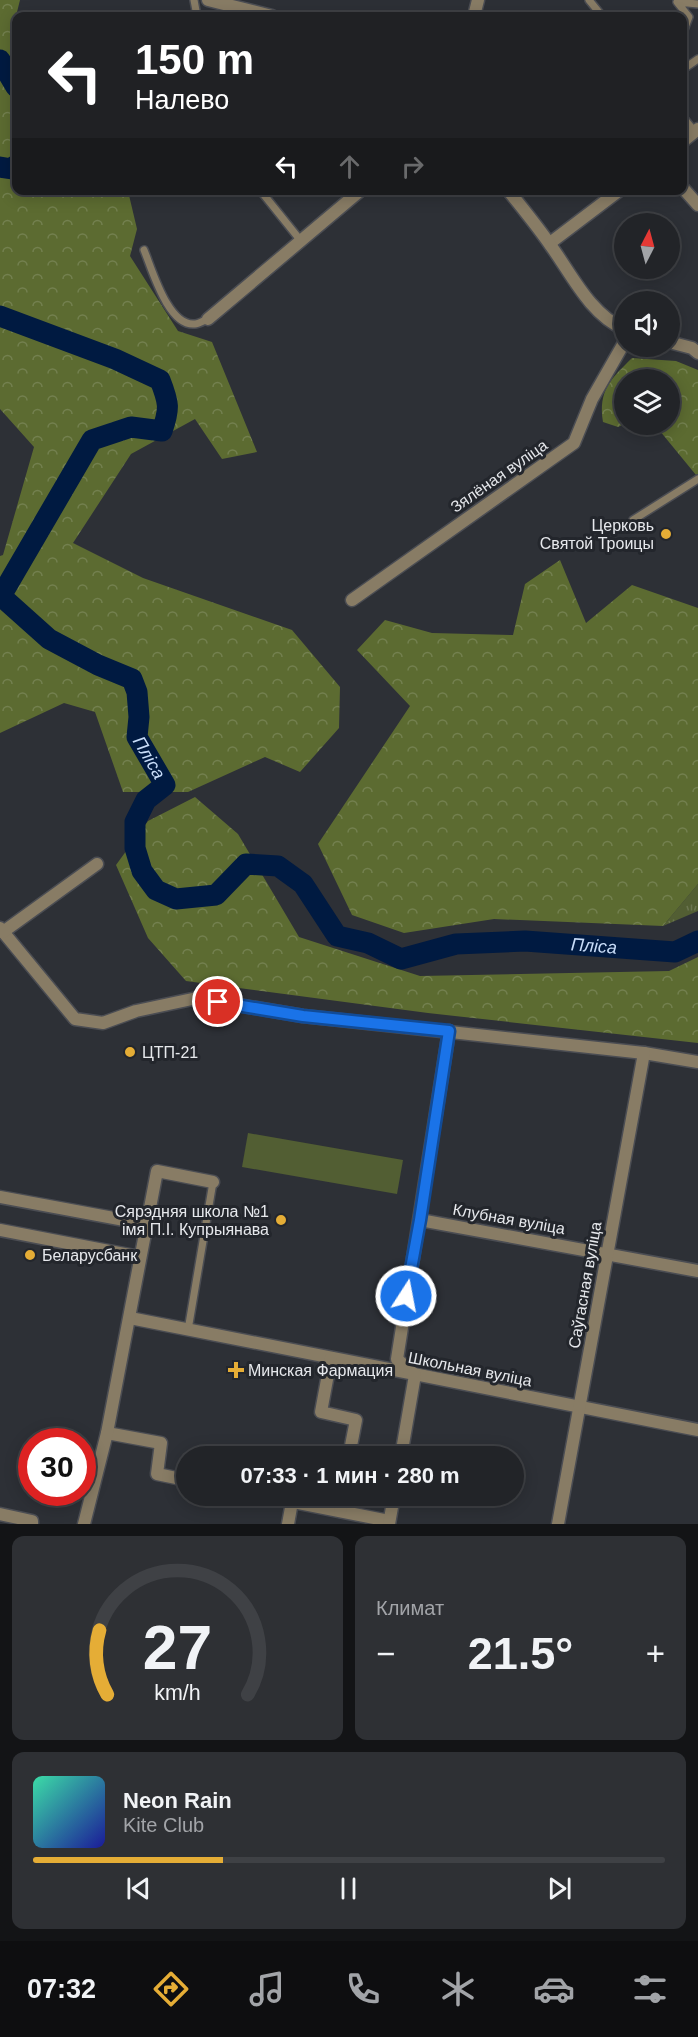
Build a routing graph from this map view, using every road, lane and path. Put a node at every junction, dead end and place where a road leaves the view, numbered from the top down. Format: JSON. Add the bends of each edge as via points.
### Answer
{"nodes":[{"id":1,"x":208,"y":0,"type":"edge"},
{"id":2,"x":589,"y":0,"type":"edge"},
{"id":3,"x":698,"y":4,"type":"edge"},
{"id":4,"x":256,"y":12,"type":"edge"},
{"id":5,"x":599,"y":12,"type":"edge"},
{"id":6,"x":685,"y":12,"type":"edge"},
{"id":7,"x":687,"y":193,"type":"edge"},
{"id":8,"x":264,"y":195,"type":"edge"},
{"id":9,"x":355,"y":195,"type":"edge"},
{"id":10,"x":512,"y":195,"type":"edge"},
{"id":11,"x":613,"y":195,"type":"edge"},
{"id":12,"x":698,"y":205,"type":"edge"},
{"id":13,"x":301,"y":241,"type":"junction"},
{"id":14,"x":550,"y":243,"type":"junction"},
{"id":15,"x":144,"y":250,"type":"dead end"},
{"id":16,"x":208,"y":319,"type":"joint"},
{"id":17,"x":614,"y":325,"type":"edge"},
{"id":18,"x":680,"y":345,"type":"edge"},
{"id":19,"x":698,"y":353,"type":"edge"},
{"id":20,"x":616,"y":357,"type":"edge"},
{"id":21,"x":698,"y":479,"type":"edge"},
{"id":22,"x":633,"y":520,"type":"dead end"},
{"id":23,"x":352,"y":600,"type":"dead end"},
{"id":24,"x":97,"y":864,"type":"dead end"},
{"id":25,"x":1,"y":930,"type":"edge"},
{"id":26,"x":449,"y":1031,"type":"junction"},
{"id":27,"x":644,"y":1053,"type":"junction"},
{"id":28,"x":698,"y":1062,"type":"edge"},
{"id":29,"x":213,"y":1182,"type":"joint"},
{"id":30,"x":0,"y":1197,"type":"edge"},
{"id":31,"x":420,"y":1220,"type":"junction"},
{"id":32,"x":146,"y":1224,"type":"junction"},
{"id":33,"x":0,"y":1230,"type":"edge"},
{"id":34,"x":607,"y":1254,"type":"junction"},
{"id":35,"x":140,"y":1257,"type":"junction"},
{"id":36,"x":698,"y":1271,"type":"edge"},
{"id":37,"x":130,"y":1318,"type":"junction"},
{"id":38,"x":188,"y":1330,"type":"junction"},
{"id":39,"x":331,"y":1358,"type":"junction"},
{"id":40,"x":415,"y":1375,"type":"junction"},
{"id":41,"x":579,"y":1406,"type":"junction"},
{"id":42,"x":698,"y":1430,"type":"edge"},
{"id":43,"x":107,"y":1433,"type":"junction"},
{"id":44,"x":351,"y":1446,"type":"edge"},
{"id":45,"x":403,"y":1446,"type":"edge"},
{"id":46,"x":176,"y":1478,"type":"edge"},
{"id":47,"x":291,"y":1506,"type":"edge"},
{"id":48,"x":313,"y":1506,"type":"edge"},
{"id":49,"x":341,"y":1506,"type":"edge"},
{"id":50,"x":392,"y":1506,"type":"edge"},
{"id":51,"x":340,"y":1511,"type":"junction"},
{"id":52,"x":0,"y":1514,"type":"edge"},
{"id":53,"x":389,"y":1523,"type":"edge"},
{"id":54,"x":33,"y":1524,"type":"edge"},
{"id":55,"x":84,"y":1524,"type":"edge"},
{"id":56,"x":288,"y":1524,"type":"edge"},
{"id":57,"x":558,"y":1524,"type":"edge"}],
"edges":[{"from":1,"to":4,"type":"street"},
{"from":2,"to":5,"type":"lane"},
{"from":3,"to":6,"type":"lane","via":[[677,2]]},
{"from":7,"to":12,"type":"street"},
{"from":8,"to":13,"type":"lane"},
{"from":9,"to":13,"type":"street"},
{"from":10,"to":14,"type":"street"},
{"from":11,"to":14,"type":"street"},
{"from":13,"to":16,"type":"street"},
{"from":14,"to":17,"type":"street","via":[[598,313]]},
{"from":15,"to":16,"type":"lane","via":[[171,310],[182,321],[195,324]]},
{"from":18,"to":19,"type":"street"},
{"from":20,"to":23,"type":"street","name":"Зялёная вуліца","via":[[592,399],[574,443]]},
{"from":21,"to":22,"type":"lane"},
{"from":24,"to":25,"type":"street"},
{"from":25,"to":26,"type":"street","via":[[75,1019],[103,1023],[136,1011],[197,998],[303,1016]]},
{"from":26,"to":27,"type":"street"},
{"from":26,"to":31,"type":"street"},
{"from":27,"to":28,"type":"street"},
{"from":27,"to":34,"type":"street","name":"Саўгасная вуліца"},
{"from":29,"to":32,"type":"street","via":[[157,1171]]},
{"from":29,"to":38,"type":"lane"},
{"from":30,"to":32,"type":"street"},
{"from":31,"to":34,"type":"street","name":"Клубная вуліца"},
{"from":31,"to":40,"type":"street","via":[[397,1359]]},
{"from":32,"to":35,"type":"street"},
{"from":33,"to":35,"type":"street"},
{"from":34,"to":36,"type":"street","name":"Клубная вуліца"},
{"from":34,"to":41,"type":"street","name":"Саўгасная вуліца"},
{"from":35,"to":37,"type":"street"},
{"from":37,"to":38,"type":"street","name":"Школьная вуліца"},
{"from":37,"to":43,"type":"street"},
{"from":38,"to":39,"type":"street","name":"Школьная вуліца"},
{"from":39,"to":40,"type":"street","name":"Школьная вуліца"},
{"from":39,"to":44,"type":"street","via":[[321,1412],[356,1420]]},
{"from":40,"to":41,"type":"street","name":"Школьная вуліца"},
{"from":40,"to":45,"type":"street"},
{"from":41,"to":42,"type":"street","name":"Школьная вуліца"},
{"from":41,"to":57,"type":"street","name":"Саўгасная вуліца"},
{"from":43,"to":46,"type":"street","via":[[161,1443],[156,1474]]},
{"from":43,"to":55,"type":"street"},
{"from":47,"to":56,"type":"street"},
{"from":48,"to":51,"type":"street"},
{"from":49,"to":51,"type":"street"},
{"from":50,"to":53,"type":"street"},
{"from":51,"to":53,"type":"street"},
{"from":52,"to":54,"type":"street"}]}
